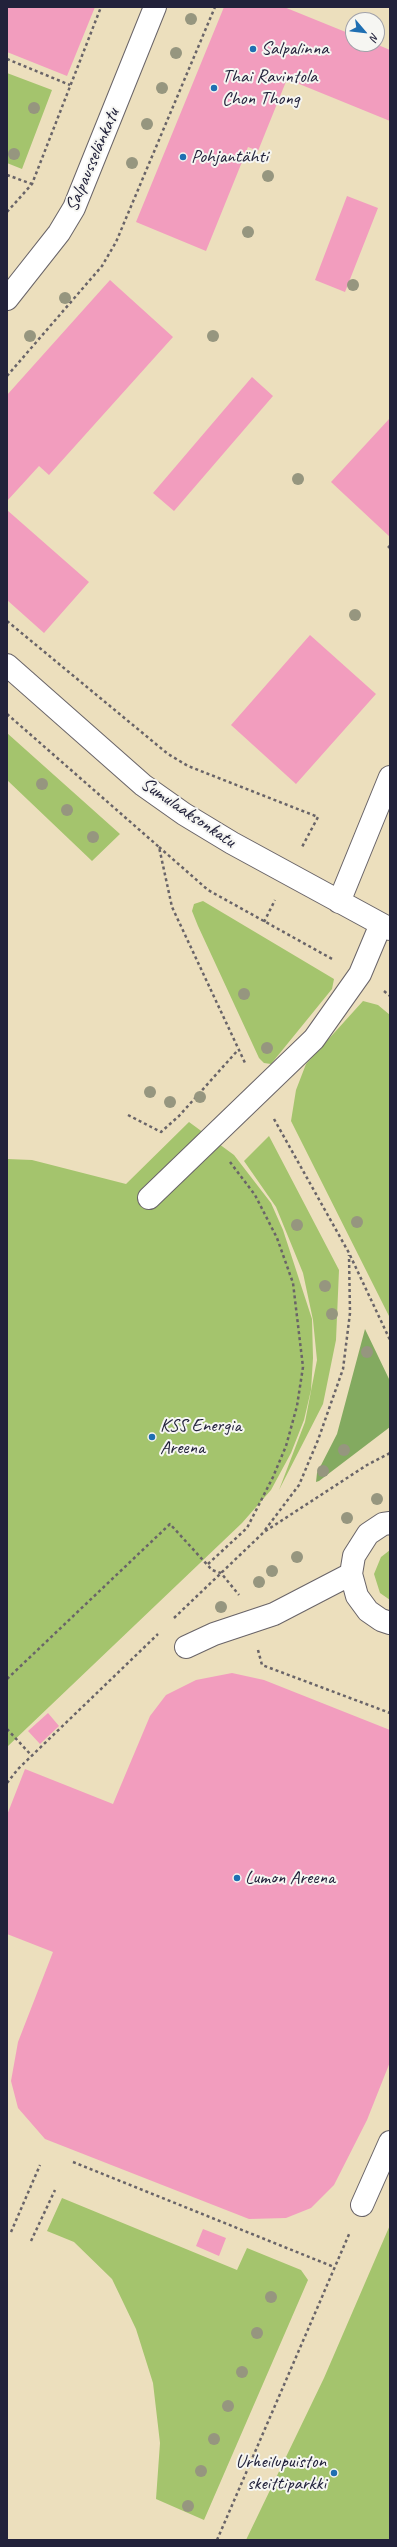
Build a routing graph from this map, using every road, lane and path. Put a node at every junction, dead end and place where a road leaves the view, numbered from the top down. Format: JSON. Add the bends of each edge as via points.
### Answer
{"nodes":[{"id":1,"x":102,"y":7,"type":"edge"},
{"id":2,"x":154,"y":7,"type":"edge"},
{"id":3,"x":215,"y":7,"type":"edge"},
{"id":4,"x":7,"y":59,"type":"edge"},
{"id":5,"x":70,"y":85,"type":"junction"},
{"id":6,"x":7,"y":175,"type":"edge"},
{"id":7,"x":32,"y":184,"type":"junction"},
{"id":8,"x":7,"y":212,"type":"edge"},
{"id":9,"x":7,"y":299,"type":"edge"},
{"id":10,"x":7,"y":376,"type":"edge"},
{"id":11,"x":7,"y":621,"type":"edge"},
{"id":12,"x":7,"y":665,"type":"edge"},
{"id":13,"x":7,"y":714,"type":"edge"},
{"id":14,"x":390,"y":777,"type":"edge"},
{"id":15,"x":318,"y":817,"type":"dead end"},
{"id":16,"x":159,"y":847,"type":"junction"},
{"id":17,"x":338,"y":902,"type":"junction"},
{"id":18,"x":273,"y":904,"type":"dead end"},
{"id":19,"x":264,"y":922,"type":"junction"},
{"id":20,"x":386,"y":926,"type":"edge"},
{"id":21,"x":340,"y":963,"type":"dead end"},
{"id":22,"x":238,"y":1050,"type":"junction"},
{"id":23,"x":260,"y":1092,"type":"junction"},
{"id":24,"x":128,"y":1115,"type":"dead end"},
{"id":25,"x":230,"y":1162,"type":"dead end"},
{"id":26,"x":149,"y":1198,"type":"dead end"},
{"id":27,"x":349,"y":1253,"type":"junction"},
{"id":28,"x":390,"y":1340,"type":"edge"},
{"id":29,"x":390,"y":1453,"type":"edge"},
{"id":30,"x":390,"y":1523,"type":"edge"},
{"id":31,"x":264,"y":1532,"type":"junction"},
{"id":32,"x":208,"y":1564,"type":"junction"},
{"id":33,"x":221,"y":1573,"type":"junction"},
{"id":34,"x":351,"y":1574,"type":"junction"},
{"id":35,"x":250,"y":1622,"type":"junction"},
{"id":36,"x":170,"y":1623,"type":"dead end"},
{"id":37,"x":390,"y":1623,"type":"edge"},
{"id":38,"x":164,"y":1628,"type":"dead end"},
{"id":39,"x":186,"y":1648,"type":"dead end"},
{"id":40,"x":7,"y":1679,"type":"edge"},
{"id":41,"x":390,"y":1713,"type":"edge"},
{"id":42,"x":7,"y":1729,"type":"edge"},
{"id":43,"x":32,"y":1756,"type":"junction"},
{"id":44,"x":7,"y":1783,"type":"edge"},
{"id":45,"x":390,"y":2142,"type":"edge"},
{"id":46,"x":73,"y":2162,"type":"dead end"},
{"id":47,"x":40,"y":2165,"type":"dead end"},
{"id":48,"x":55,"y":2190,"type":"dead end"},
{"id":49,"x":362,"y":2205,"type":"joint"},
{"id":50,"x":11,"y":2232,"type":"dead end"},
{"id":51,"x":31,"y":2241,"type":"dead end"},
{"id":52,"x":334,"y":2267,"type":"junction"},
{"id":53,"x":217,"y":2540,"type":"edge"}],
"edges":[{"from":1,"to":5,"type":"path"},
{"from":2,"to":9,"type":"street","name":"Salpausselänkatu","via":[[74,208],[59,233]]},
{"from":3,"to":10,"type":"path","via":[[116,242],[102,266]]},
{"from":4,"to":5,"type":"path"},
{"from":5,"to":7,"type":"path"},
{"from":6,"to":7,"type":"path"},
{"from":7,"to":8,"type":"path"},
{"from":11,"to":15,"type":"path","via":[[168,754],[188,766]]},
{"from":12,"to":17,"type":"street","name":"Sumulaaksonkatu","via":[[91,741],[172,806]]},
{"from":13,"to":16,"type":"path"},
{"from":14,"to":17,"type":"street"},
{"from":16,"to":19,"type":"path","via":[[208,890]]},
{"from":16,"to":22,"type":"path","via":[[172,907]]},
{"from":17,"to":20,"type":"street","name":"Sumulaaksonkatu"},
{"from":18,"to":19,"type":"path"},
{"from":19,"to":21,"type":"path"},
{"from":20,"to":23,"type":"street","via":[[349,993],[314,1039]]},
{"from":22,"to":23,"type":"path"},
{"from":22,"to":24,"type":"path","via":[[179,1116],[161,1132]]},
{"from":23,"to":26,"type":"street"},
{"from":23,"to":27,"type":"path"},
{"from":25,"to":32,"type":"path","via":[[255,1195],[277,1238],[294,1283],[303,1367],[297,1406],[286,1446],[273,1477],[247,1528]]},
{"from":27,"to":28,"type":"path"},
{"from":27,"to":31,"type":"path","via":[[350,1313],[343,1369],[299,1485]]},
{"from":29,"to":31,"type":"path","via":[[367,1465]]},
{"from":30,"to":34,"type":"street","via":[[383,1524],[368,1534],[354,1556]]},
{"from":31,"to":33,"type":"path"},
{"from":32,"to":33,"type":"path","via":[[212,1570]]},
{"from":32,"to":40,"type":"path","via":[[170,1524]]},
{"from":33,"to":35,"type":"path","via":[[244,1603]]},
{"from":33,"to":36,"type":"path"},
{"from":34,"to":35,"type":"street","via":[[274,1614]]},
{"from":34,"to":37,"type":"street","via":[[356,1596],[368,1611]]},
{"from":35,"to":39,"type":"street","via":[[214,1634]]},
{"from":35,"to":41,"type":"path","via":[[262,1665]]},
{"from":38,"to":43,"type":"path"},
{"from":42,"to":43,"type":"path"},
{"from":43,"to":44,"type":"path"},
{"from":45,"to":49,"type":"street"},
{"from":46,"to":52,"type":"path"},
{"from":47,"to":50,"type":"path"},
{"from":48,"to":51,"type":"path"},
{"from":49,"to":52,"type":"path"},
{"from":52,"to":53,"type":"path"}]}
